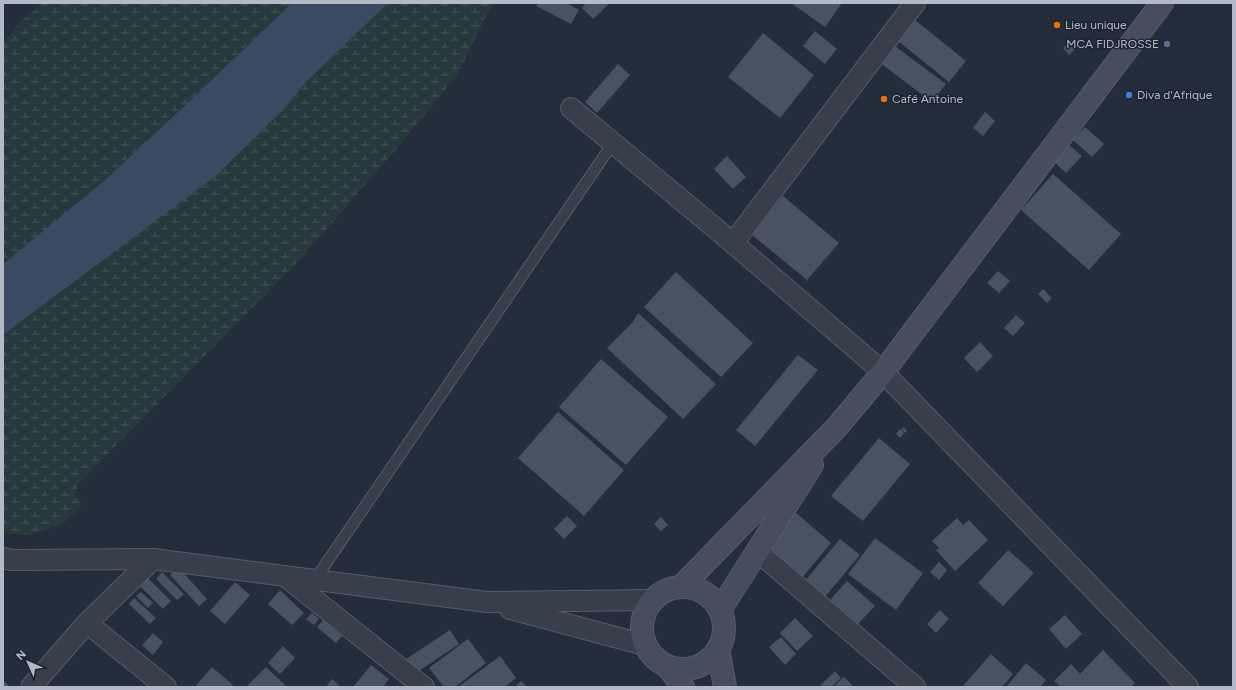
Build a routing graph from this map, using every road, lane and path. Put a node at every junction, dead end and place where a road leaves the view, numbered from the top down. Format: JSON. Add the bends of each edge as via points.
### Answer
{"nodes":[{"id":1,"x":915,"y":3,"type":"edge"},
{"id":2,"x":1162,"y":3,"type":"edge"},
{"id":3,"x":571,"y":108,"type":"dead end"},
{"id":4,"x":613,"y":144,"type":"junction"},
{"id":5,"x":733,"y":243,"type":"junction"},
{"id":6,"x":883,"y":372,"type":"junction"},
{"id":7,"x":837,"y":427,"type":"junction"},
{"id":8,"x":758,"y":551,"type":"junction"},
{"id":9,"x":3,"y":558,"type":"edge"},
{"id":10,"x":153,"y":559,"type":"junction"},
{"id":11,"x":286,"y":577,"type":"junction"},
{"id":12,"x":314,"y":581,"type":"junction"},
{"id":13,"x":681,"y":587,"type":"junction"},
{"id":14,"x":652,"y":600,"type":"junction"},
{"id":15,"x":487,"y":602,"type":"junction"},
{"id":16,"x":720,"y":610,"type":"junction"},
{"id":17,"x":87,"y":623,"type":"junction"},
{"id":18,"x":645,"y":645,"type":"junction"},
{"id":19,"x":718,"y":649,"type":"junction"},
{"id":20,"x":668,"y":667,"type":"junction"},
{"id":21,"x":31,"y":687,"type":"edge"},
{"id":22,"x":166,"y":687,"type":"edge"},
{"id":23,"x":424,"y":687,"type":"edge"},
{"id":24,"x":683,"y":687,"type":"edge"},
{"id":25,"x":725,"y":687,"type":"edge"},
{"id":26,"x":915,"y":687,"type":"edge"},
{"id":27,"x":1188,"y":687,"type":"edge"}],
"edges":[{"from":1,"to":5,"type":"street"},
{"from":2,"to":6,"type":"main road"},
{"from":3,"to":4,"type":"street"},
{"from":4,"to":5,"type":"street"},
{"from":4,"to":12,"type":"lane"},
{"from":5,"to":6,"type":"street"},
{"from":6,"to":7,"type":"main road"},
{"from":6,"to":27,"type":"street"},
{"from":7,"to":8,"type":"main road"},
{"from":7,"to":13,"type":"main road"},
{"from":8,"to":16,"type":"main road"},
{"from":8,"to":26,"type":"street"},
{"from":9,"to":10,"type":"street"},
{"from":10,"to":11,"type":"street"},
{"from":10,"to":17,"type":"street"},
{"from":11,"to":12,"type":"street"},
{"from":11,"to":23,"type":"street"},
{"from":12,"to":15,"type":"street"},
{"from":13,"to":14,"type":"main road","via":[[665,591]]},
{"from":13,"to":16,"type":"main road","via":[[697,589],[704,593]]},
{"from":14,"to":15,"type":"street"},
{"from":14,"to":18,"type":"main road","via":[[644,614],[642,630]]},
{"from":15,"to":18,"type":"street"},
{"from":16,"to":19,"type":"main road","via":[[724,624],[723,637]]},
{"from":17,"to":21,"type":"street"},
{"from":17,"to":22,"type":"street"},
{"from":18,"to":20,"type":"main road","via":[[655,659]]},
{"from":19,"to":20,"type":"main road","via":[[705,663],[687,669]]},
{"from":19,"to":25,"type":"main road"},
{"from":20,"to":24,"type":"main road"}]}
